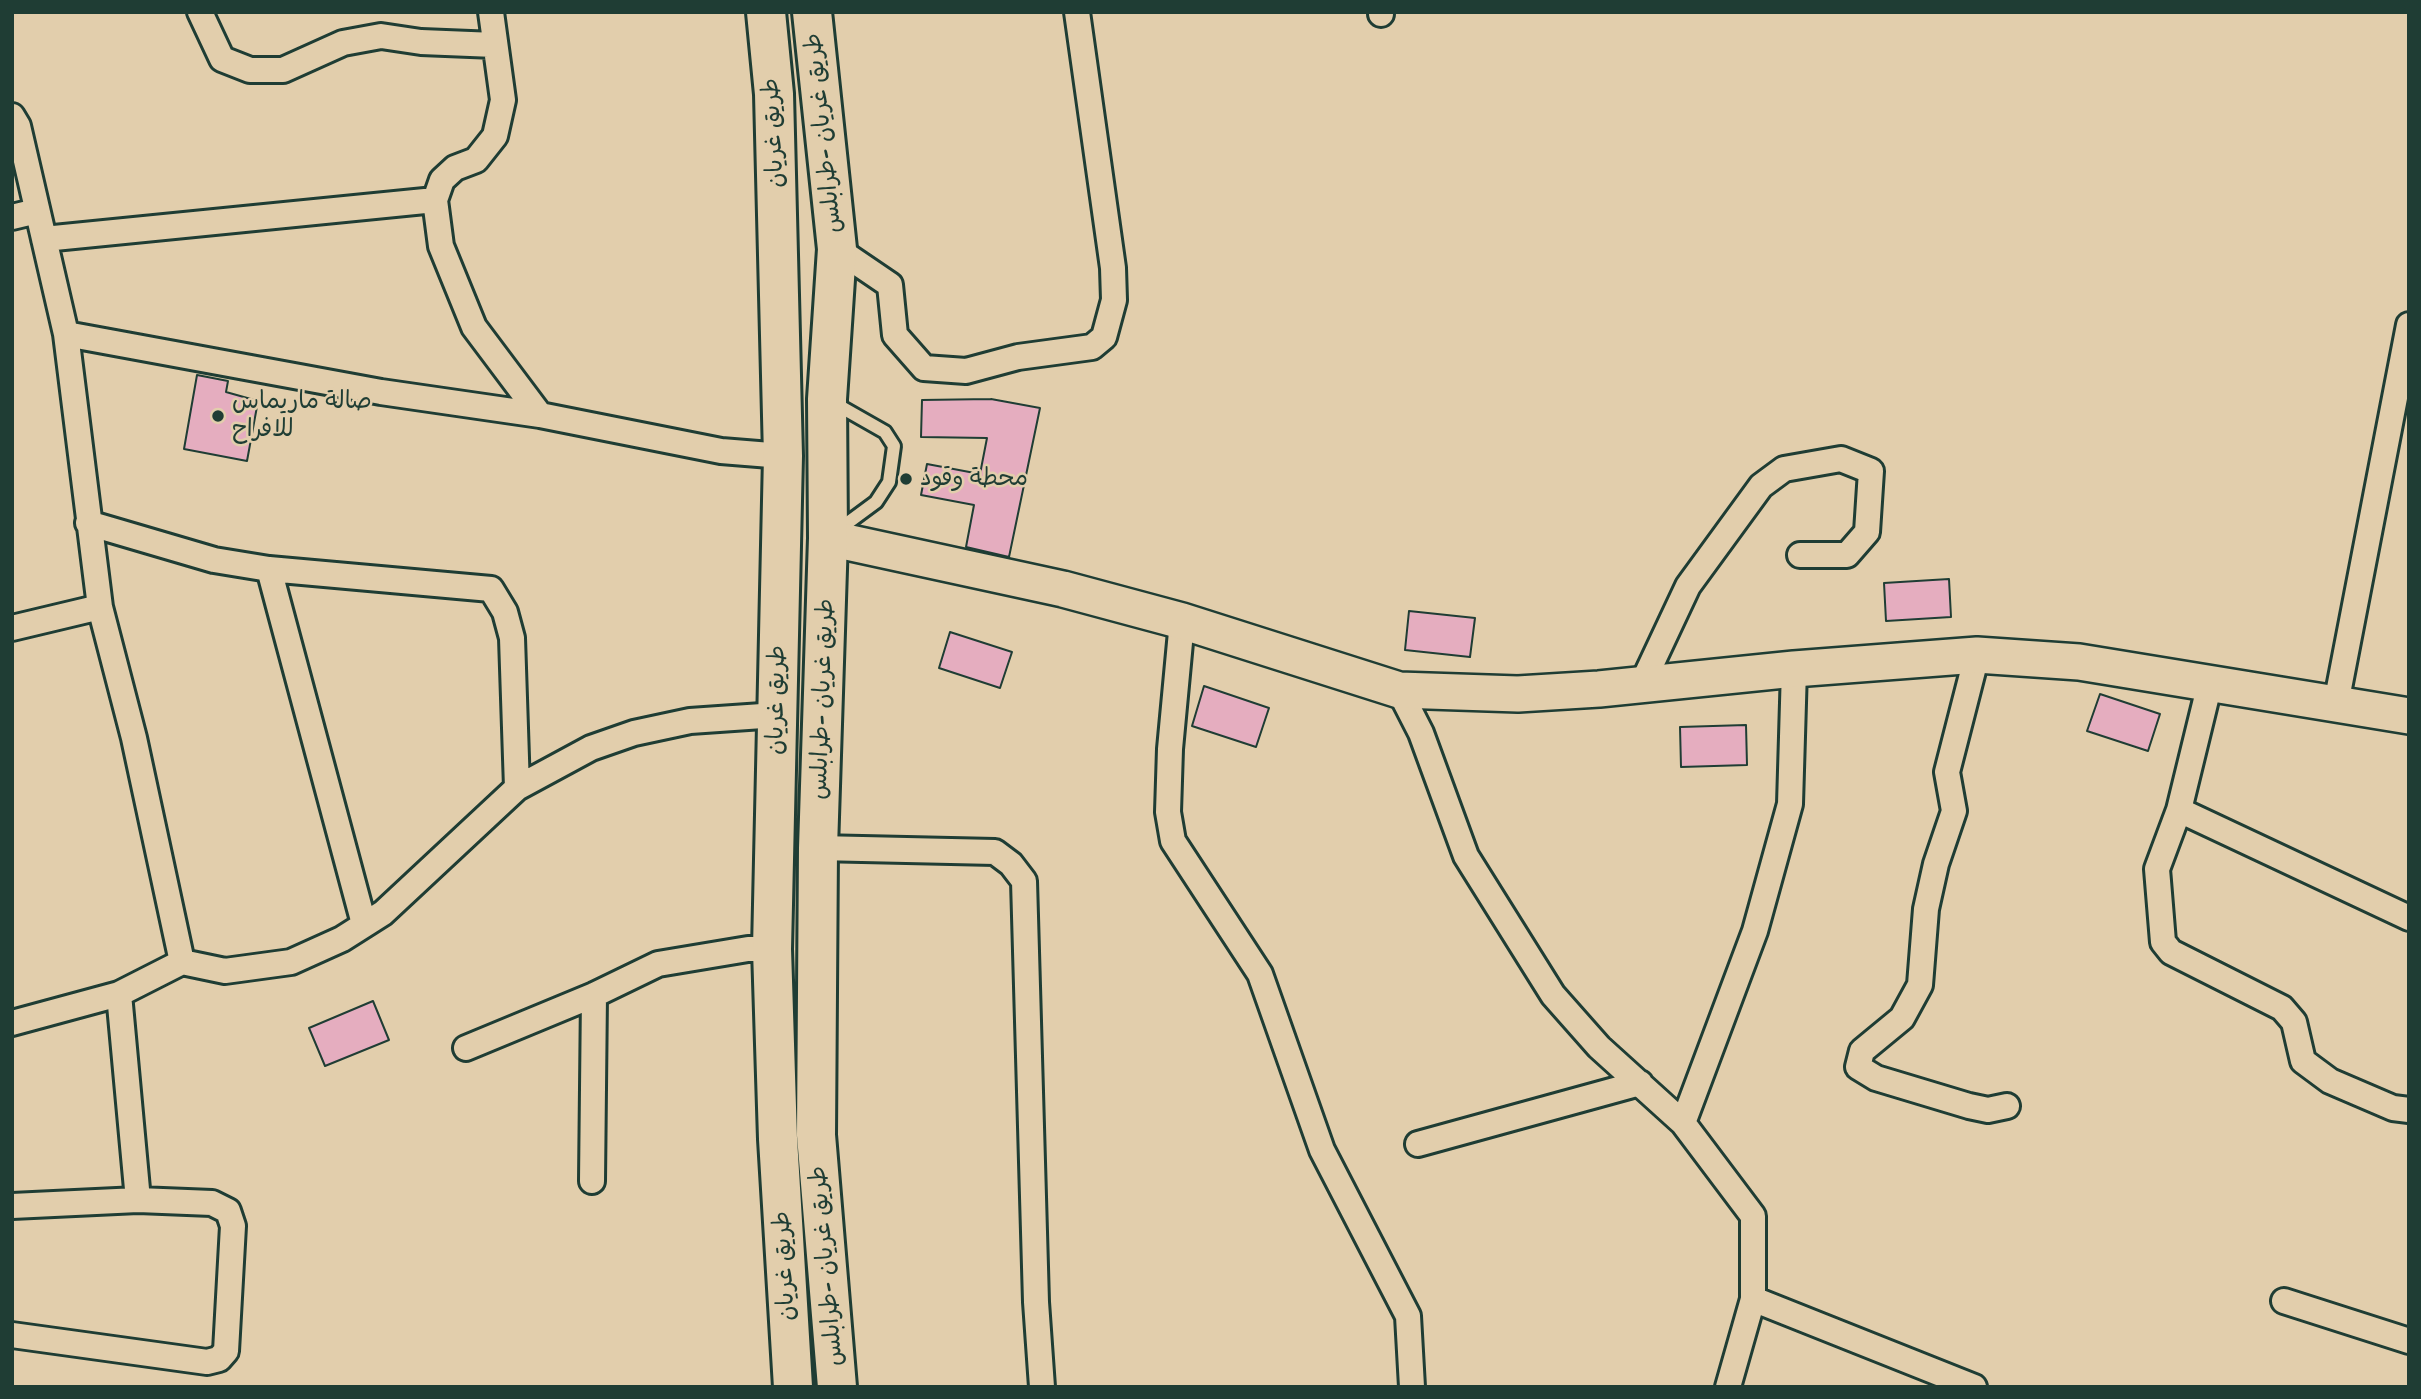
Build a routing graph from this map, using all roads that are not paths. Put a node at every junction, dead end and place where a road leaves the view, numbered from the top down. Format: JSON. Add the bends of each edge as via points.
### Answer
{"nodes":[{"id":1,"x":200,"y":12,"type":"edge"},
{"id":2,"x":491,"y":12,"type":"edge"},
{"id":3,"x":766,"y":12,"type":"edge"},
{"id":4,"x":812,"y":12,"type":"edge"},
{"id":5,"x":1077,"y":12,"type":"edge"},
{"id":6,"x":495,"y":45,"type":"junction"},
{"id":7,"x":12,"y":116,"type":"edge"},
{"id":8,"x":435,"y":200,"type":"junction"},
{"id":9,"x":37,"y":211,"type":"junction"},
{"id":10,"x":12,"y":217,"type":"edge"},
{"id":11,"x":44,"y":239,"type":"junction"},
{"id":12,"x":837,"y":249,"type":"junction"},
{"id":13,"x":2409,"y":325,"type":"edge"},
{"id":14,"x":66,"y":334,"type":"junction"},
{"id":15,"x":827,"y":399,"type":"junction"},
{"id":16,"x":540,"y":415,"type":"junction"},
{"id":17,"x":783,"y":456,"type":"junction"},
{"id":18,"x":88,"y":523,"type":"junction"},
{"id":19,"x":828,"y":538,"type":"junction"},
{"id":20,"x":1800,"y":555,"type":"dead end"},
{"id":21,"x":269,"y":569,"type":"junction"},
{"id":22,"x":100,"y":607,"type":"junction"},
{"id":23,"x":1182,"y":621,"type":"junction"},
{"id":24,"x":12,"y":628,"type":"edge"},
{"id":25,"x":1977,"y":655,"type":"junction"},
{"id":26,"x":1794,"y":669,"type":"junction"},
{"id":27,"x":2210,"y":683,"type":"junction"},
{"id":28,"x":1642,"y":684,"type":"junction"},
{"id":29,"x":1399,"y":690,"type":"junction"},
{"id":30,"x":2336,"y":704,"type":"junction"},
{"id":31,"x":777,"y":715,"type":"junction"},
{"id":32,"x":2409,"y":716,"type":"edge"},
{"id":33,"x":517,"y":788,"type":"junction"},
{"id":34,"x":2179,"y":810,"type":"junction"},
{"id":35,"x":818,"y":848,"type":"junction"},
{"id":36,"x":2409,"y":918,"type":"edge"},
{"id":37,"x":364,"y":924,"type":"junction"},
{"id":38,"x":772,"y":949,"type":"junction"},
{"id":39,"x":182,"y":962,"type":"junction"},
{"id":40,"x":119,"y":994,"type":"junction"},
{"id":41,"x":594,"y":995,"type":"junction"},
{"id":42,"x":12,"y":1023,"type":"edge"},
{"id":43,"x":466,"y":1048,"type":"dead end"},
{"id":44,"x":1640,"y":1083,"type":"junction"},
{"id":45,"x":2007,"y":1106,"type":"dead end"},
{"id":46,"x":2409,"y":1110,"type":"edge"},
{"id":47,"x":1683,"y":1123,"type":"junction"},
{"id":48,"x":1418,"y":1144,"type":"dead end"},
{"id":49,"x":592,"y":1181,"type":"dead end"},
{"id":50,"x":138,"y":1200,"type":"junction"},
{"id":51,"x":12,"y":1206,"type":"edge"},
{"id":52,"x":1753,"y":1299,"type":"junction"},
{"id":53,"x":2284,"y":1301,"type":"dead end"},
{"id":54,"x":12,"y":1335,"type":"edge"},
{"id":55,"x":2409,"y":1341,"type":"edge"},
{"id":56,"x":793,"y":1387,"type":"edge"},
{"id":57,"x":837,"y":1387,"type":"edge"},
{"id":58,"x":1042,"y":1387,"type":"edge"},
{"id":59,"x":1412,"y":1387,"type":"edge"},
{"id":60,"x":1728,"y":1387,"type":"edge"},
{"id":61,"x":1974,"y":1387,"type":"edge"}],
"edges":[{"from":1,"to":6,"type":"street","via":[[222,59],[250,70],[283,70],[344,43],[381,36]]},
{"from":2,"to":6,"type":"street"},
{"from":3,"to":17,"type":"highway","name":"طريق غريان","via":[[774,94]]},
{"from":4,"to":12,"type":"highway","name":"طريق غريان -طرابلس"},
{"from":5,"to":12,"type":"street","via":[[1112,268],[1114,300],[1104,337],[1092,347],[1018,357],[966,371],[924,369],[895,335],[890,285]]},
{"from":6,"to":8,"type":"street","via":[[502,100],[495,135],[476,160],[455,168],[442,180]]},
{"from":7,"to":9,"type":"street"},
{"from":8,"to":11,"type":"street"},
{"from":8,"to":16,"type":"street","via":[[441,246],[474,327]]},
{"from":9,"to":10,"type":"street"},
{"from":9,"to":11,"type":"street"},
{"from":11,"to":14,"type":"street"},
{"from":12,"to":15,"type":"highway","name":"طريق غريان -طرابلس"},
{"from":13,"to":30,"type":"street"},
{"from":14,"to":16,"type":"street","via":[[381,392]]},
{"from":14,"to":18,"type":"street"},
{"from":15,"to":19,"type":"highway","name":"طريق غريان -طرابلس"},
{"from":15,"to":19,"type":"lane","via":[[885,432],[894,446],[889,482],[876,502]]},
{"from":16,"to":17,"type":"street","via":[[721,451]]},
{"from":17,"to":31,"type":"highway","name":"طريق غريان"},
{"from":18,"to":21,"type":"street","via":[[214,560]]},
{"from":18,"to":22,"type":"street"},
{"from":19,"to":23,"type":"street","via":[[1063,589]]},
{"from":19,"to":35,"type":"highway","name":"طريق غريان -طرابلس"},
{"from":20,"to":28,"type":"street","via":[[1847,555],[1867,531],[1871,471],[1841,459],[1784,469],[1761,486],[1688,586]]},
{"from":21,"to":33,"type":"street","via":[[491,589],[505,612],[512,638]]},
{"from":21,"to":37,"type":"street"},
{"from":22,"to":24,"type":"street"},
{"from":22,"to":39,"type":"street","via":[[134,738]]},
{"from":23,"to":29,"type":"street"},
{"from":23,"to":59,"type":"street","via":[[1170,748],[1172,841],[1260,974],[1322,1150],[1408,1316]]},
{"from":25,"to":26,"type":"street"},
{"from":25,"to":27,"type":"street","via":[[2080,662]]},
{"from":25,"to":45,"type":"street","via":[[1947,772],[1954,811],[1926,909],[1920,985],[1902,1018],[1862,1051],[1858,1067],[1969,1106],[1988,1110]]},
{"from":26,"to":28,"type":"street"},
{"from":26,"to":47,"type":"street","via":[[1790,804],[1755,930]]},
{"from":27,"to":30,"type":"street"},
{"from":27,"to":34,"type":"street"},
{"from":28,"to":29,"type":"street","via":[[1518,694]]},
{"from":29,"to":44,"type":"street","via":[[1421,733],[1466,856],[1553,995],[1599,1047]]},
{"from":30,"to":32,"type":"street"},
{"from":31,"to":33,"type":"street","via":[[690,721],[634,733],[591,748]]},
{"from":31,"to":38,"type":"highway","name":"طريق غريان"},
{"from":33,"to":37,"type":"street","via":[[418,883]]},
{"from":34,"to":36,"type":"street"},
{"from":34,"to":46,"type":"street","via":[[2157,869],[2163,942],[2171,952],[2283,1008],[2294,1022],[2303,1061],[2330,1081],[2393,1108]]},
{"from":35,"to":57,"type":"highway","name":"طريق غريان -طرابلس","via":[[816,1135]]},
{"from":35,"to":58,"type":"street","via":[[995,852],[1024,881]]},
{"from":37,"to":39,"type":"street","via":[[291,962],[225,971]]},
{"from":38,"to":41,"type":"street","via":[[658,964]]},
{"from":38,"to":56,"type":"highway","name":"طريق غريان"},
{"from":39,"to":40,"type":"street"},
{"from":40,"to":42,"type":"street"},
{"from":40,"to":50,"type":"street"},
{"from":41,"to":43,"type":"street"},
{"from":41,"to":49,"type":"street"},
{"from":44,"to":47,"type":"street"},
{"from":44,"to":48,"type":"street"},
{"from":47,"to":52,"type":"street","via":[[1753,1216]]},
{"from":50,"to":51,"type":"street"},
{"from":50,"to":54,"type":"street","via":[[212,1203],[228,1210],[233,1226],[232,1254],[226,1351],[219,1359],[207,1362]]},
{"from":52,"to":60,"type":"street"},
{"from":52,"to":61,"type":"street"},
{"from":53,"to":55,"type":"street"}]}
